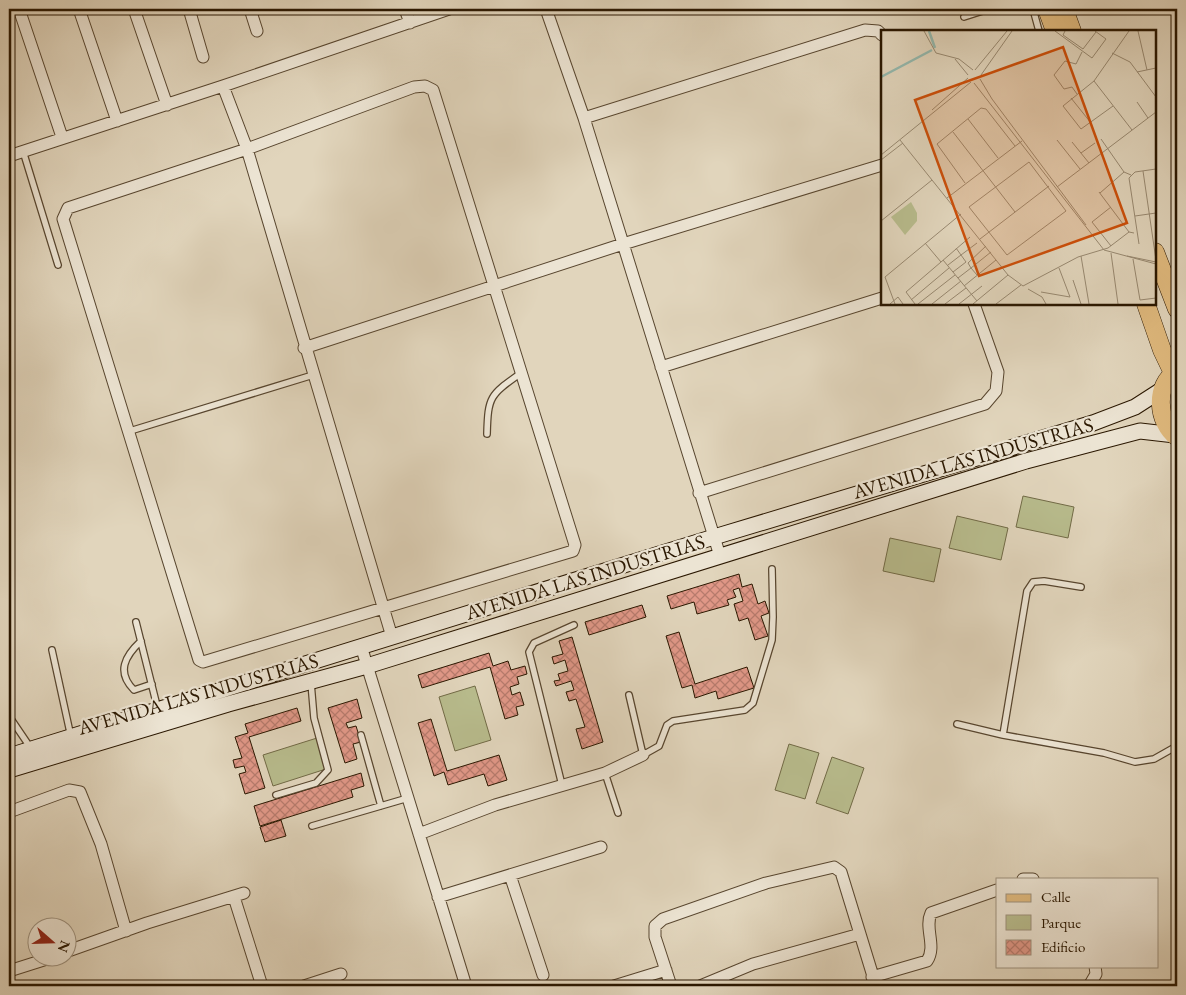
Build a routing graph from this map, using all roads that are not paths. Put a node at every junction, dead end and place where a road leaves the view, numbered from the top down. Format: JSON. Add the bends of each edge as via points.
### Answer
{"nodes":[{"id":1,"x":19,"y":9,"type":"edge"},
{"id":2,"x":80,"y":9,"type":"edge"},
{"id":3,"x":134,"y":9,"type":"edge"},
{"id":4,"x":189,"y":9,"type":"edge"},
{"id":5,"x":250,"y":9,"type":"edge"},
{"id":6,"x":405,"y":9,"type":"edge"},
{"id":7,"x":448,"y":9,"type":"edge"},
{"id":8,"x":546,"y":9,"type":"edge"},
{"id":9,"x":989,"y":9,"type":"edge"},
{"id":10,"x":1033,"y":9,"type":"edge"},
{"id":11,"x":1047,"y":9,"type":"edge"},
{"id":12,"x":1064,"y":9,"type":"edge"},
{"id":13,"x":964,"y":17,"type":"dead end"},
{"id":14,"x":410,"y":23,"type":"junction"},
{"id":15,"x":1039,"y":30,"type":"edge"},
{"id":16,"x":1054,"y":30,"type":"edge"},
{"id":17,"x":1072,"y":30,"type":"edge"},
{"id":18,"x":257,"y":31,"type":"dead end"},
{"id":19,"x":881,"y":34,"type":"edge"},
{"id":20,"x":203,"y":57,"type":"dead end"},
{"id":21,"x":223,"y":86,"type":"junction"},
{"id":22,"x":167,"y":104,"type":"junction"},
{"id":23,"x":584,"y":118,"type":"junction"},
{"id":24,"x":116,"y":121,"type":"junction"},
{"id":25,"x":62,"y":137,"type":"junction"},
{"id":26,"x":246,"y":149,"type":"junction"},
{"id":27,"x":23,"y":151,"type":"junction"},
{"id":28,"x":9,"y":156,"type":"edge"},
{"id":29,"x":881,"y":166,"type":"edge"},
{"id":30,"x":623,"y":244,"type":"junction"},
{"id":31,"x":1156,"y":255,"type":"edge"},
{"id":32,"x":58,"y":265,"type":"dead end"},
{"id":33,"x":493,"y":286,"type":"junction"},
{"id":34,"x":881,"y":298,"type":"edge"},
{"id":35,"x":974,"y":305,"type":"edge"},
{"id":36,"x":1146,"y":305,"type":"edge"},
{"id":37,"x":1177,"y":309,"type":"edge"},
{"id":38,"x":304,"y":348,"type":"junction"},
{"id":39,"x":661,"y":367,"type":"junction"},
{"id":40,"x":1175,"y":372,"type":"edge"},
{"id":41,"x":520,"y":373,"type":"junction"},
{"id":42,"x":313,"y":376,"type":"junction"},
{"id":43,"x":1163,"y":389,"type":"junction"},
{"id":44,"x":130,"y":431,"type":"junction"},
{"id":45,"x":487,"y":434,"type":"dead end"},
{"id":46,"x":1176,"y":436,"type":"edge"},
{"id":47,"x":698,"y":493,"type":"junction"},
{"id":48,"x":714,"y":536,"type":"junction"},
{"id":49,"x":720,"y":556,"type":"junction"},
{"id":50,"x":772,"y":569,"type":"dead end"},
{"id":51,"x":1081,"y":587,"type":"dead end"},
{"id":52,"x":384,"y":608,"type":"junction"},
{"id":53,"x":136,"y":622,"type":"dead end"},
{"id":54,"x":574,"y":625,"type":"dead end"},
{"id":55,"x":392,"y":637,"type":"junction"},
{"id":56,"x":140,"y":641,"type":"junction"},
{"id":57,"x":361,"y":646,"type":"junction"},
{"id":58,"x":52,"y":650,"type":"dead end"},
{"id":59,"x":367,"y":666,"type":"junction"},
{"id":60,"x":311,"y":682,"type":"junction"},
{"id":61,"x":152,"y":684,"type":"junction"},
{"id":62,"x":629,"y":694,"type":"dead end"},
{"id":63,"x":158,"y":710,"type":"junction"},
{"id":64,"x":9,"y":716,"type":"edge"},
{"id":65,"x":957,"y":724,"type":"dead end"},
{"id":66,"x":360,"y":735,"type":"dead end"},
{"id":67,"x":1003,"y":735,"type":"junction"},
{"id":68,"x":71,"y":737,"type":"junction"},
{"id":69,"x":1177,"y":746,"type":"edge"},
{"id":70,"x":31,"y":749,"type":"junction"},
{"id":71,"x":643,"y":755,"type":"junction"},
{"id":72,"x":9,"y":756,"type":"edge"},
{"id":73,"x":9,"y":770,"type":"edge"},
{"id":74,"x":605,"y":773,"type":"junction"},
{"id":75,"x":562,"y":785,"type":"junction"},
{"id":76,"x":276,"y":795,"type":"dead end"},
{"id":77,"x":408,"y":798,"type":"junction"},
{"id":78,"x":381,"y":806,"type":"junction"},
{"id":79,"x":9,"y":812,"type":"edge"},
{"id":80,"x":618,"y":813,"type":"dead end"},
{"id":81,"x":312,"y":826,"type":"dead end"},
{"id":82,"x":419,"y":834,"type":"junction"},
{"id":83,"x":601,"y":847,"type":"dead end"},
{"id":84,"x":510,"y":875,"type":"junction"},
{"id":85,"x":996,"y":890,"type":"edge"},
{"id":86,"x":438,"y":897,"type":"junction"},
{"id":87,"x":126,"y":931,"type":"junction"},
{"id":88,"x":860,"y":934,"type":"junction"},
{"id":89,"x":78,"y":948,"type":"edge"},
{"id":90,"x":28,"y":965,"type":"edge"},
{"id":91,"x":1095,"y":968,"type":"edge"},
{"id":92,"x":666,"y":970,"type":"junction"},
{"id":93,"x":9,"y":971,"type":"edge"},
{"id":94,"x":341,"y":974,"type":"dead end"},
{"id":95,"x":544,"y":975,"type":"dead end"},
{"id":96,"x":874,"y":982,"type":"edge"},
{"id":97,"x":262,"y":986,"type":"edge"},
{"id":98,"x":304,"y":986,"type":"edge"},
{"id":99,"x":466,"y":986,"type":"edge"},
{"id":100,"x":614,"y":986,"type":"edge"},
{"id":101,"x":671,"y":986,"type":"edge"},
{"id":102,"x":700,"y":986,"type":"edge"},
{"id":103,"x":1089,"y":986,"type":"edge"}],
"edges":[{"from":1,"to":25,"type":"street"},
{"from":2,"to":24,"type":"street"},
{"from":3,"to":22,"type":"street"},
{"from":4,"to":20,"type":"street"},
{"from":5,"to":18,"type":"street"},
{"from":6,"to":14,"type":"street"},
{"from":7,"to":14,"type":"street"},
{"from":8,"to":23,"type":"street"},
{"from":9,"to":13,"type":"lane"},
{"from":10,"to":15,"type":"lane"},
{"from":11,"to":16,"type":"main road"},
{"from":12,"to":17,"type":"main road"},
{"from":14,"to":21,"type":"street"},
{"from":19,"to":23,"type":"street","via":[[865,30]]},
{"from":21,"to":22,"type":"street"},
{"from":21,"to":26,"type":"street"},
{"from":22,"to":24,"type":"street"},
{"from":23,"to":30,"type":"street"},
{"from":24,"to":25,"type":"street"},
{"from":25,"to":27,"type":"street"},
{"from":26,"to":33,"type":"street","via":[[414,87],[425,86],[433,90]]},
{"from":26,"to":38,"type":"street"},
{"from":26,"to":44,"type":"street","via":[[68,208],[63,219]]},
{"from":27,"to":28,"type":"street"},
{"from":27,"to":32,"type":"lane"},
{"from":29,"to":30,"type":"street"},
{"from":30,"to":33,"type":"street"},
{"from":30,"to":39,"type":"street"},
{"from":31,"to":37,"type":"main road"},
{"from":33,"to":38,"type":"street"},
{"from":33,"to":41,"type":"street"},
{"from":34,"to":39,"type":"street"},
{"from":35,"to":47,"type":"street","via":[[998,372],[996,391],[985,404]]},
{"from":36,"to":40,"type":"main road","via":[[1162,350]]},
{"from":38,"to":42,"type":"street"},
{"from":39,"to":47,"type":"street"},
{"from":40,"to":43,"type":"main road"},
{"from":41,"to":45,"type":"lane","via":[[498,390],[488,406]]},
{"from":41,"to":52,"type":"street","via":[[575,545],[573,551]]},
{"from":42,"to":44,"type":"lane"},
{"from":42,"to":52,"type":"street"},
{"from":43,"to":46,"type":"main road","via":[[1161,409],[1168,428]]},
{"from":43,"to":48,"type":"street","name":"AVENIDA LAS INDUSTRIAS","via":[[1135,407],[1093,422]]},
{"from":44,"to":52,"type":"street","via":[[200,660],[208,662]]},
{"from":46,"to":49,"type":"street","name":"AVENIDA LAS INDUSTRIAS","via":[[1140,431],[1026,460]]},
{"from":47,"to":48,"type":"street"},
{"from":48,"to":49,"type":"street"},
{"from":48,"to":55,"type":"street","name":"AVENIDA LAS INDUSTRIAS"},
{"from":49,"to":59,"type":"street","name":"AVENIDA LAS INDUSTRIAS"},
{"from":50,"to":71,"type":"lane","via":[[772,640],[753,703],[745,710],[673,721],[667,725],[659,746]]},
{"from":51,"to":67,"type":"lane","via":[[1044,581],[1033,582],[1027,591]]},
{"from":52,"to":55,"type":"street"},
{"from":53,"to":56,"type":"lane"},
{"from":54,"to":75,"type":"lane","via":[[534,643],[529,652]]},
{"from":55,"to":57,"type":"street","name":"AVENIDA LAS INDUSTRIAS"},
{"from":56,"to":61,"type":"lane"},
{"from":56,"to":61,"type":"lane","via":[[127,654],[122,670],[126,683],[134,690]]},
{"from":57,"to":59,"type":"street"},
{"from":57,"to":63,"type":"street","name":"AVENIDA LAS INDUSTRIAS"},
{"from":58,"to":68,"type":"lane"},
{"from":59,"to":60,"type":"street","name":"AVENIDA LAS INDUSTRIAS"},
{"from":59,"to":77,"type":"street"},
{"from":60,"to":73,"type":"street","name":"AVENIDA LAS INDUSTRIAS"},
{"from":60,"to":76,"type":"lane","via":[[314,718],[328,770],[316,784]]},
{"from":61,"to":63,"type":"lane"},
{"from":62,"to":71,"type":"lane"},
{"from":63,"to":68,"type":"street","name":"AVENIDA LAS INDUSTRIAS"},
{"from":64,"to":70,"type":"lane"},
{"from":65,"to":67,"type":"lane"},
{"from":66,"to":78,"type":"lane"},
{"from":67,"to":69,"type":"lane","via":[[1136,762],[1154,759]]},
{"from":68,"to":70,"type":"street","name":"AVENIDA LAS INDUSTRIAS"},
{"from":70,"to":72,"type":"street","name":"AVENIDA LAS INDUSTRIAS"},
{"from":71,"to":74,"type":"street"},
{"from":74,"to":75,"type":"street"},
{"from":74,"to":80,"type":"lane"},
{"from":75,"to":82,"type":"street","via":[[495,805]]},
{"from":77,"to":78,"type":"lane"},
{"from":77,"to":82,"type":"street"},
{"from":78,"to":81,"type":"lane"},
{"from":79,"to":87,"type":"street","via":[[69,790],[80,792],[102,844]]},
{"from":82,"to":86,"type":"street"},
{"from":83,"to":84,"type":"street"},
{"from":84,"to":86,"type":"street"},
{"from":84,"to":95,"type":"street"},
{"from":85,"to":96,"type":"street","via":[[931,912],[928,918],[932,953],[927,961]]},
{"from":86,"to":99,"type":"street"},
{"from":87,"to":89,"type":"street"},
{"from":87,"to":97,"type":"street","via":[[239,895]]},
{"from":88,"to":92,"type":"street","via":[[841,872],[834,867],[766,882],[663,919],[655,926],[655,937]]},
{"from":88,"to":96,"type":"street"},
{"from":88,"to":102,"type":"street","via":[[753,964]]},
{"from":90,"to":93,"type":"street"},
{"from":91,"to":103,"type":"street","via":[[1096,974]]},
{"from":92,"to":100,"type":"street"},
{"from":92,"to":101,"type":"street"},
{"from":94,"to":98,"type":"street"}]}
